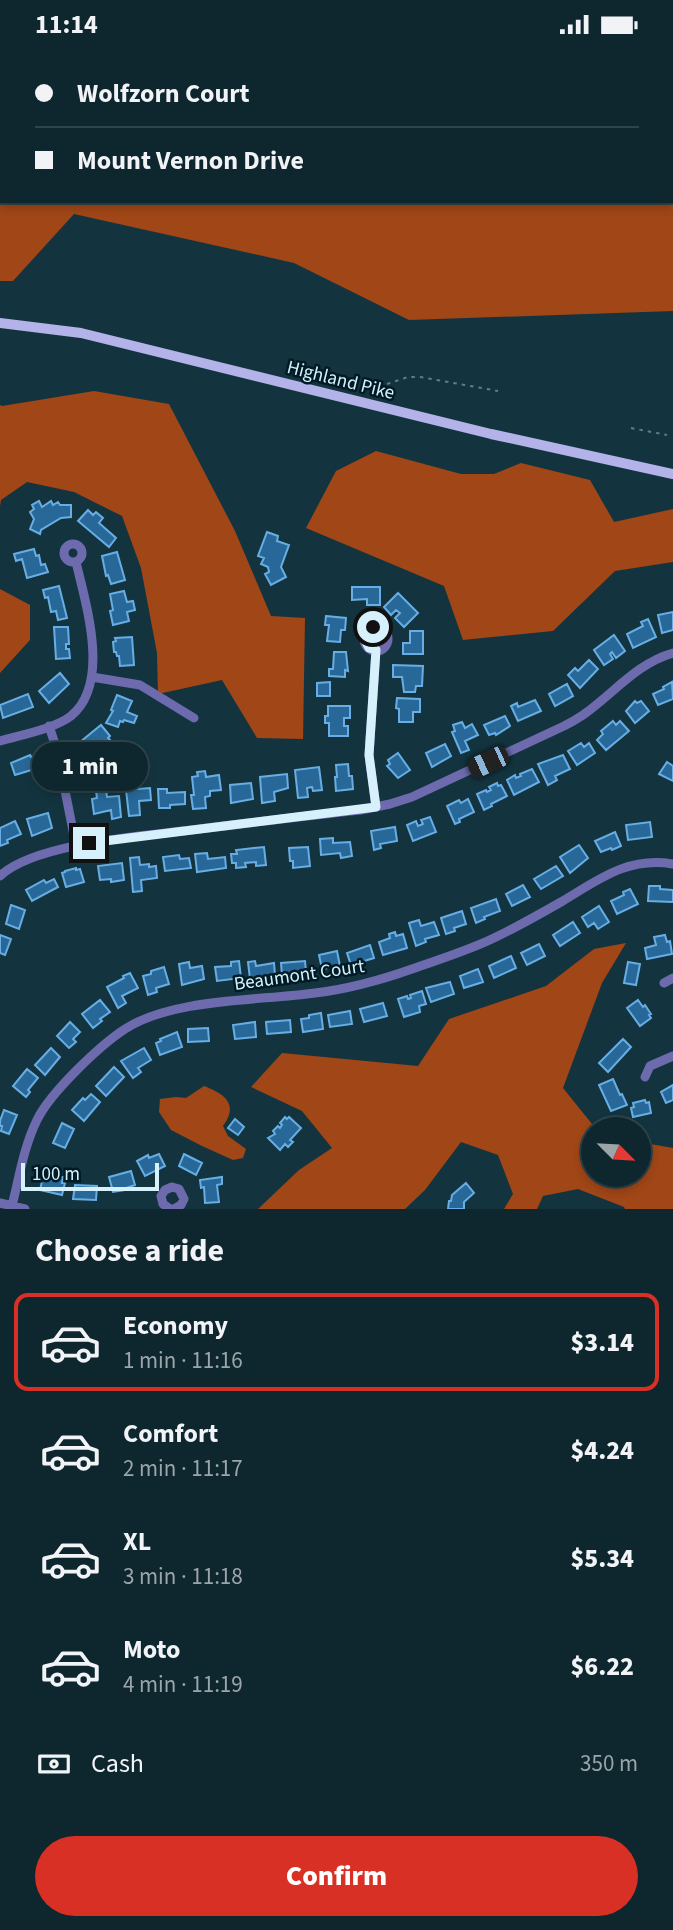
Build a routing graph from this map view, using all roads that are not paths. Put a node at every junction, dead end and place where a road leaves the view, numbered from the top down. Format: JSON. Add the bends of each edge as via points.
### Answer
{"nodes":[{"id":1,"x":0,"y":323,"type":"edge"},
{"id":2,"x":673,"y":474,"type":"edge"},
{"id":3,"x":76,"y":562,"type":"dead end"},
{"id":4,"x":376,"y":650,"type":"dead end"},
{"id":5,"x":673,"y":653,"type":"edge"},
{"id":6,"x":92,"y":677,"type":"junction"},
{"id":7,"x":194,"y":718,"type":"dead end"},
{"id":8,"x":49,"y":726,"type":"junction"},
{"id":9,"x":0,"y":741,"type":"edge"},
{"id":10,"x":376,"y":807,"type":"junction"},
{"id":11,"x":76,"y":846,"type":"junction"},
{"id":12,"x":673,"y":864,"type":"edge"},
{"id":13,"x":0,"y":876,"type":"edge"},
{"id":14,"x":673,"y":1056,"type":"edge"},
{"id":15,"x":645,"y":1077,"type":"dead end"},
{"id":16,"x":0,"y":1203,"type":"edge"},
{"id":17,"x":12,"y":1206,"type":"junction"},
{"id":18,"x":169,"y":1207,"type":"edge"},
{"id":19,"x":25,"y":1209,"type":"edge"},
{"id":20,"x":152,"y":1209,"type":"edge"}],
"edges":[{"from":1,"to":2,"type":"main road","name":"Highland Pike","via":[[93,336]]},
{"from":3,"to":6,"type":"street","via":[[86,605]]},
{"from":4,"to":10,"type":"street","via":[[369,755]]},
{"from":5,"to":10,"type":"street","via":[[631,675],[564,726],[412,797]]},
{"from":6,"to":7,"type":"street","via":[[140,685]]},
{"from":6,"to":8,"type":"street","via":[[82,704]]},
{"from":8,"to":9,"type":"street"},
{"from":8,"to":11,"type":"street"},
{"from":10,"to":11,"type":"street"},
{"from":11,"to":13,"type":"street","via":[[25,860]]},
{"from":12,"to":17,"type":"street","name":"Beaumont Court","via":[[642,862],[612,872],[494,939],[389,977],[315,993],[189,1006],[134,1024],[90,1057],[45,1106],[31,1134]]},
{"from":14,"to":15,"type":"street","via":[[650,1066]]},
{"from":16,"to":17,"type":"street"},
{"from":17,"to":19,"type":"street"},
{"from":18,"to":20,"type":"street"}]}
